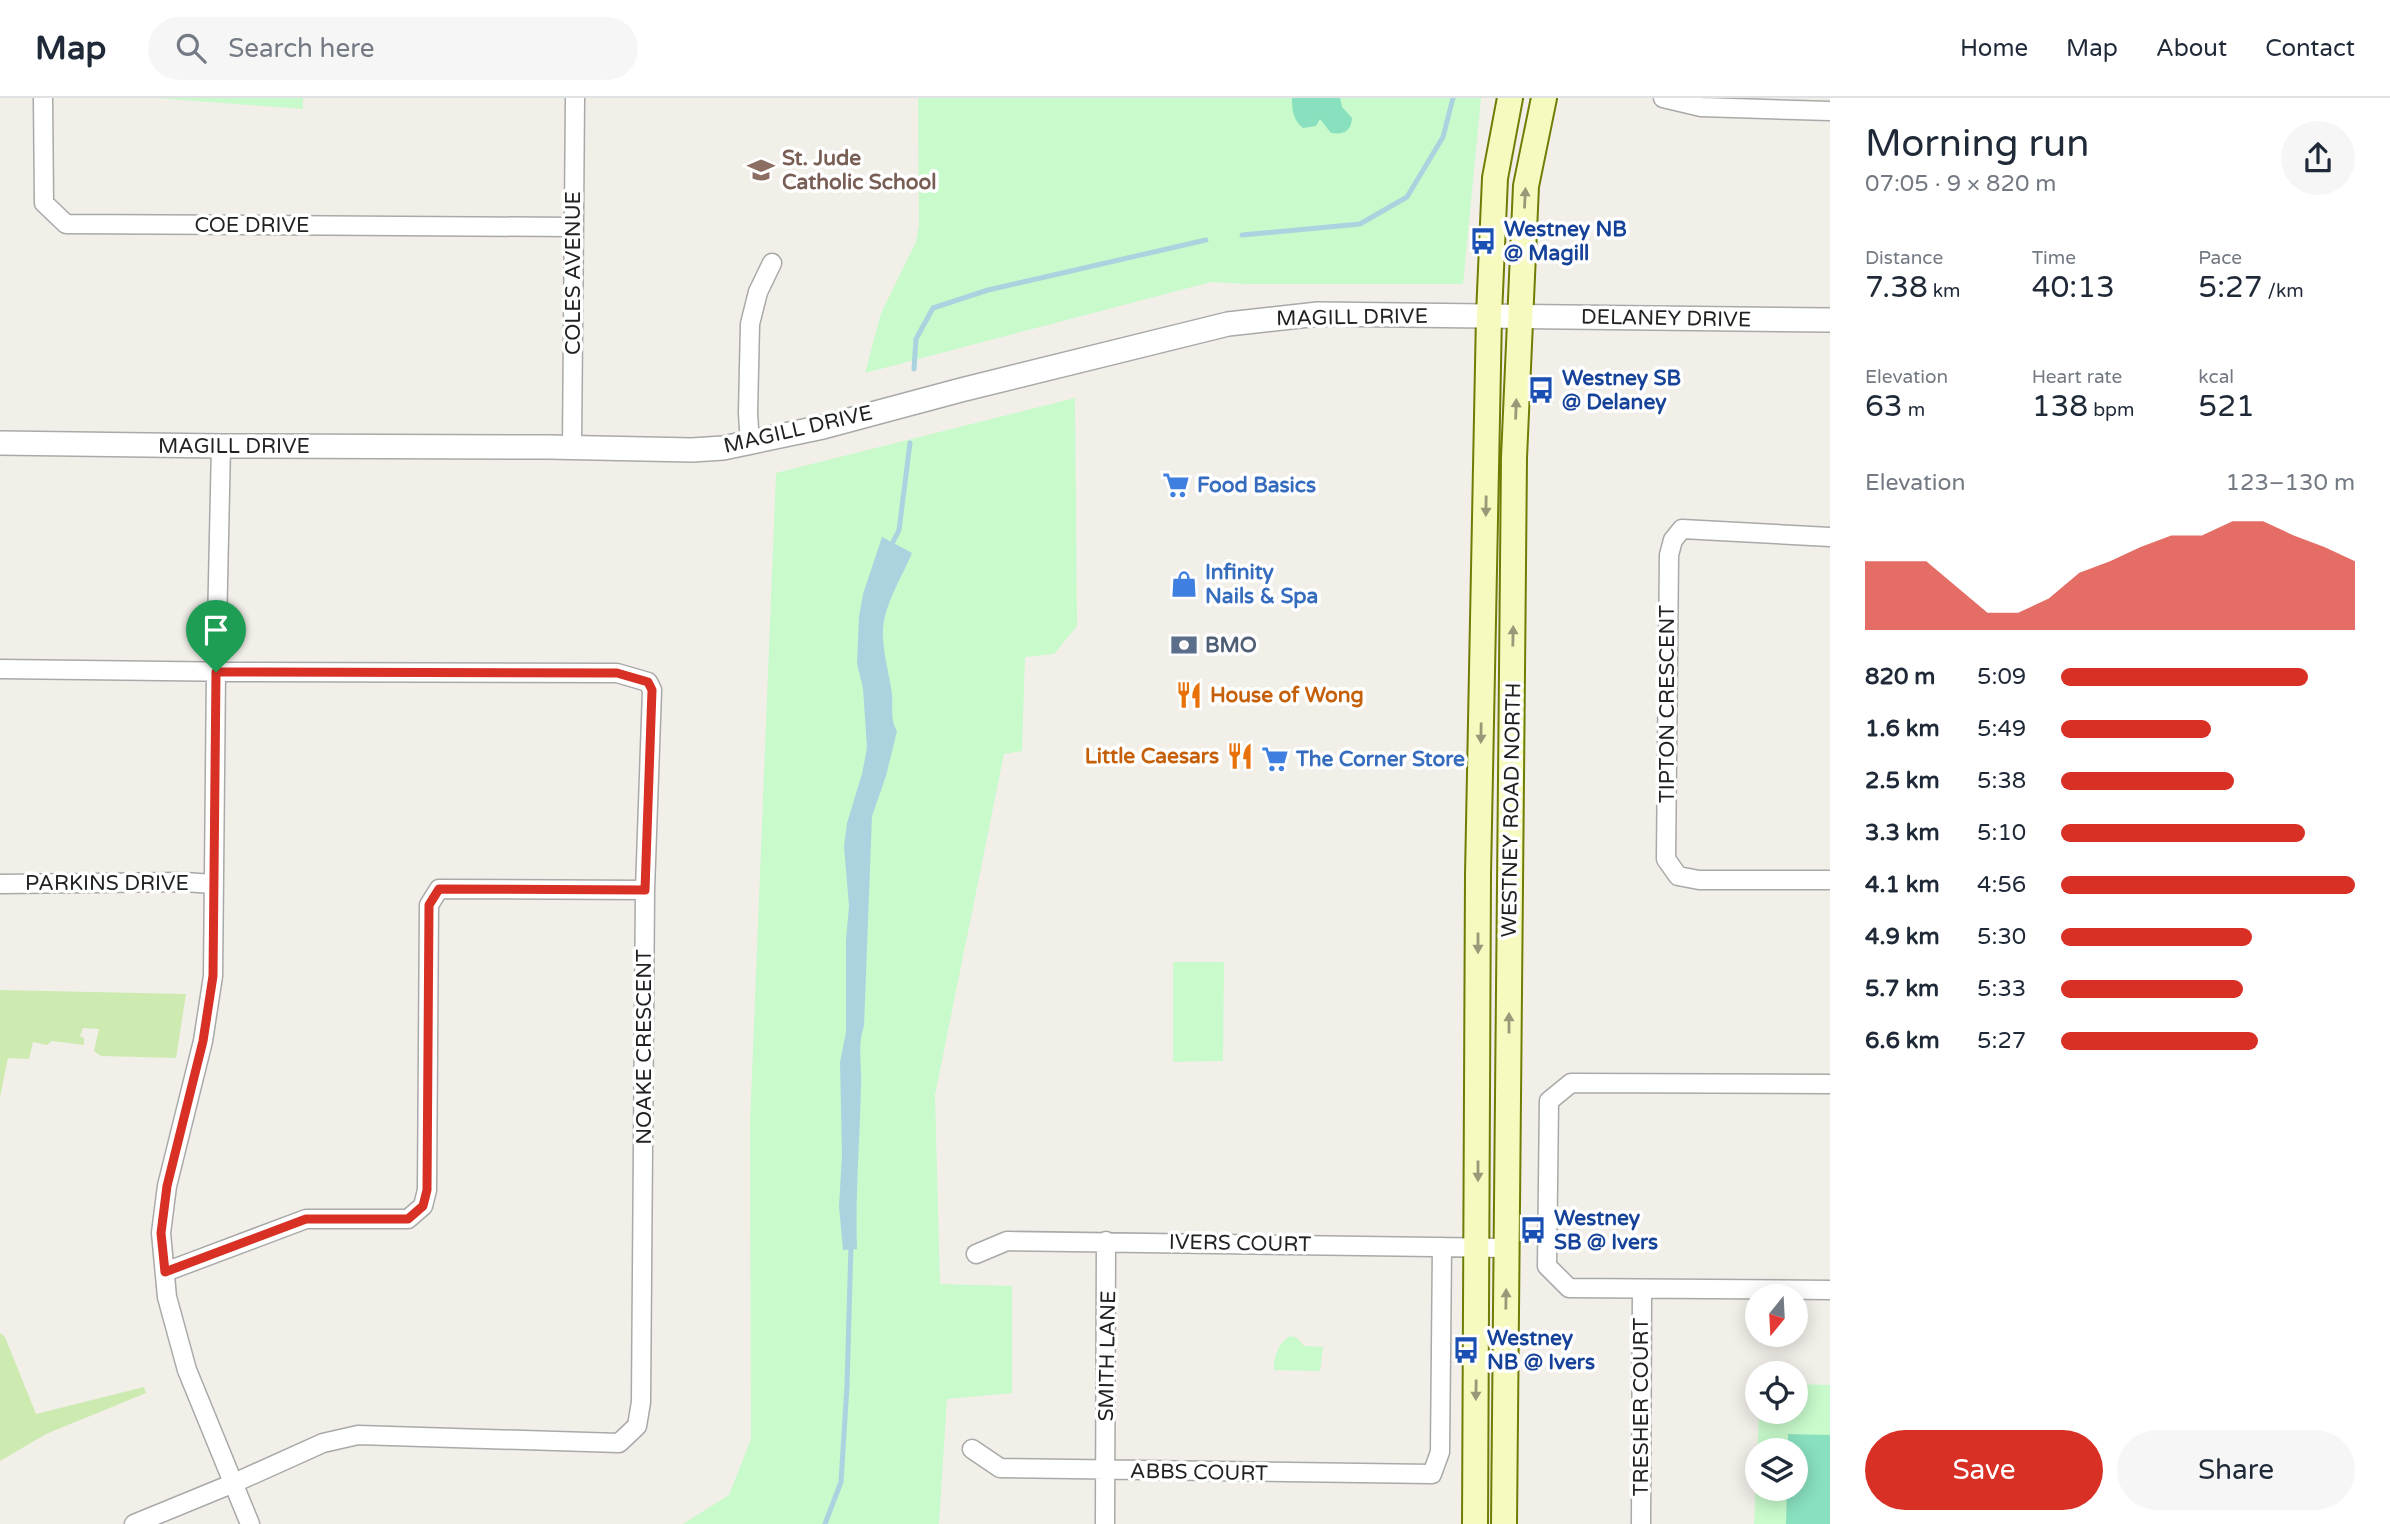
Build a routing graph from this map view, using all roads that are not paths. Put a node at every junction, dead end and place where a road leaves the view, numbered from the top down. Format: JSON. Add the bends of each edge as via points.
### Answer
{"nodes":[{"id":1,"x":43,"y":98,"type":"edge"},
{"id":2,"x":575,"y":98,"type":"edge"},
{"id":3,"x":1510,"y":98,"type":"edge"},
{"id":4,"x":1544,"y":98,"type":"edge"},
{"id":5,"x":1664,"y":98,"type":"edge"},
{"id":6,"x":1830,"y":111,"type":"edge"},
{"id":7,"x":573,"y":227,"type":"junction"},
{"id":8,"x":772,"y":262,"type":"dead end"},
{"id":9,"x":1504,"y":315,"type":"junction"},
{"id":10,"x":1830,"y":320,"type":"edge"},
{"id":11,"x":0,"y":443,"type":"edge"},
{"id":12,"x":750,"y":444,"type":"junction"},
{"id":13,"x":221,"y":446,"type":"junction"},
{"id":14,"x":572,"y":447,"type":"junction"},
{"id":15,"x":1830,"y":537,"type":"edge"},
{"id":16,"x":0,"y":669,"type":"edge"},
{"id":17,"x":216,"y":672,"type":"junction"},
{"id":18,"x":1830,"y":880,"type":"edge"},
{"id":19,"x":0,"y":884,"type":"edge"},
{"id":20,"x":214,"y":884,"type":"junction"},
{"id":21,"x":645,"y":890,"type":"junction"},
{"id":22,"x":1830,"y":1084,"type":"edge"},
{"id":23,"x":1106,"y":1241,"type":"junction"},
{"id":24,"x":1442,"y":1247,"type":"junction"},
{"id":25,"x":1478,"y":1248,"type":"junction"},
{"id":26,"x":1507,"y":1248,"type":"junction"},
{"id":27,"x":976,"y":1254,"type":"dead end"},
{"id":28,"x":165,"y":1272,"type":"junction"},
{"id":29,"x":1642,"y":1290,"type":"junction"},
{"id":30,"x":1830,"y":1290,"type":"edge"},
{"id":31,"x":972,"y":1449,"type":"dead end"},
{"id":32,"x":1106,"y":1471,"type":"junction"},
{"id":33,"x":234,"y":1483,"type":"junction"},
{"id":34,"x":134,"y":1524,"type":"edge"},
{"id":35,"x":250,"y":1524,"type":"edge"},
{"id":36,"x":1105,"y":1524,"type":"edge"},
{"id":37,"x":1475,"y":1524,"type":"edge"},
{"id":38,"x":1504,"y":1524,"type":"edge"},
{"id":39,"x":1640,"y":1524,"type":"edge"}],
"edges":[{"from":1,"to":7,"type":"street","name":"COE DRIVE","via":[[44,203],[66,224]]},
{"from":2,"to":7,"type":"street","name":"COLES AVENUE"},
{"from":3,"to":9,"type":"main road","name":"WESTNEY ROAD NORTH","via":[[1495,178]]},
{"from":9,"to":4,"type":"main road","name":"WESTNEY ROAD NORTH","one_way":true,"via":[[1521,280],[1526,186]]},
{"from":5,"to":6,"type":"street","via":[[1701,107]]},
{"from":7,"to":14,"type":"street","name":"COLES AVENUE"},
{"from":8,"to":12,"type":"street","via":[[750,324]]},
{"from":9,"to":10,"type":"street","name":"DELANEY DRIVE"},
{"from":9,"to":12,"type":"street","name":"MAGILL DRIVE","via":[[1318,314],[1251,320]]},
{"from":9,"to":25,"type":"main road","name":"WESTNEY ROAD NORTH","one_way":true,"via":[[1478,875]]},
{"from":26,"to":9,"type":"main road","name":"WESTNEY ROAD NORTH","one_way":true,"via":[[1514,458]]},
{"from":11,"to":13,"type":"street","name":"MAGILL DRIVE"},
{"from":12,"to":14,"type":"street","name":"MAGILL DRIVE","via":[[692,450]]},
{"from":13,"to":14,"type":"street","name":"MAGILL DRIVE"},
{"from":13,"to":17,"type":"street"},
{"from":15,"to":18,"type":"street","name":"TIPTON CRESCENT","via":[[1682,529],[1674,540],[1669,555],[1666,845],[1666,859],[1678,876],[1714,881]]},
{"from":16,"to":17,"type":"street"},
{"from":17,"to":20,"type":"street"},
{"from":17,"to":21,"type":"street","name":"NOAKE CRESCENT","via":[[617,673],[648,682],[652,690]]},
{"from":19,"to":20,"type":"street","name":"PARKINS DRIVE"},
{"from":20,"to":28,"type":"street","via":[[213,976],[203,1041],[167,1186],[161,1233]]},
{"from":21,"to":28,"type":"street","via":[[439,889],[429,905],[427,1190],[423,1206],[408,1219],[306,1219]]},
{"from":21,"to":33,"type":"street","name":"NOAKE CRESCENT","via":[[641,1402],[637,1426],[619,1443],[358,1435],[323,1443]]},
{"from":22,"to":29,"type":"street","via":[[1571,1083],[1549,1101],[1547,1266],[1569,1288]]},
{"from":23,"to":24,"type":"street","name":"IVERS COURT"},
{"from":23,"to":27,"type":"street","name":"IVERS COURT","via":[[1007,1241]]},
{"from":23,"to":32,"type":"street","name":"SMITH LANE"},
{"from":24,"to":25,"type":"street","name":"IVERS COURT"},
{"from":24,"to":32,"type":"street","name":"ABBS COURT","via":[[1440,1452],[1432,1474]]},
{"from":25,"to":26,"type":"street","name":"IVERS COURT"},
{"from":25,"to":37,"type":"main road","name":"WESTNEY ROAD NORTH","one_way":true},
{"from":38,"to":26,"type":"main road","name":"WESTNEY ROAD NORTH","one_way":true},
{"from":28,"to":33,"type":"street","via":[[167,1297],[187,1370]]},
{"from":29,"to":30,"type":"street"},
{"from":29,"to":39,"type":"street","name":"TRESHER COURT"},
{"from":31,"to":32,"type":"street","name":"ABBS COURT","via":[[1000,1468]]},
{"from":32,"to":36,"type":"street","name":"SMITH LANE"},
{"from":33,"to":34,"type":"street","name":"NOAKE CRESCENT"},
{"from":33,"to":35,"type":"street"}]}
